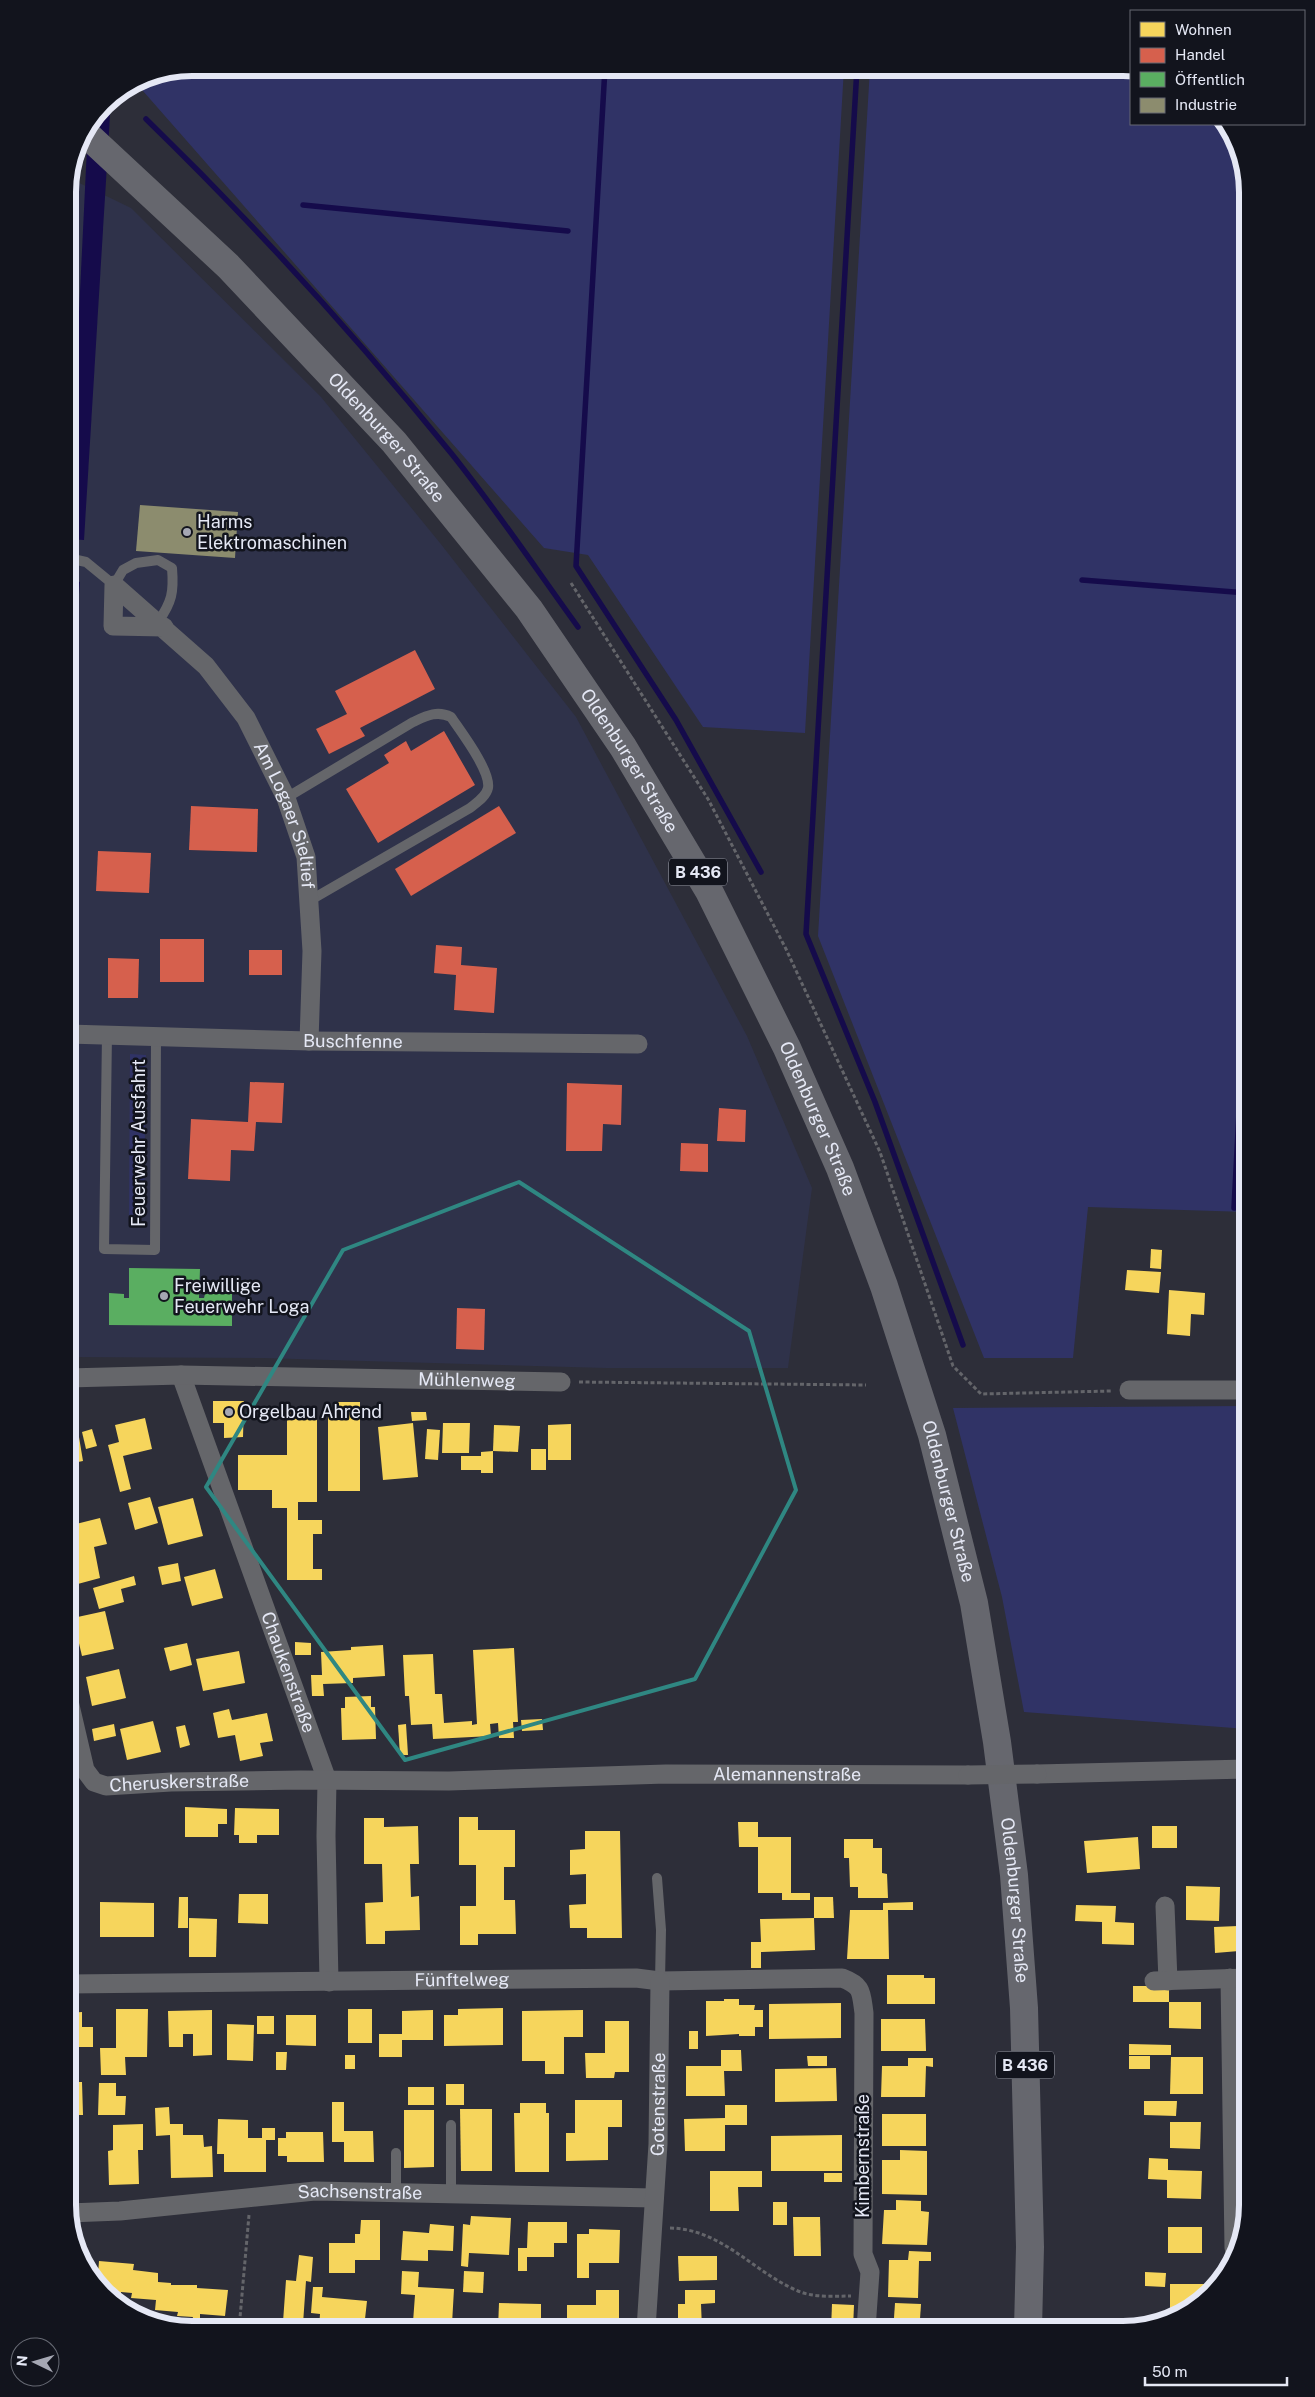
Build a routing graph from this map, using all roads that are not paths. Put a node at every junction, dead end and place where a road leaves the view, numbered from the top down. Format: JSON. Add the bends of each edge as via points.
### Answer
{"nodes":[{"id":1,"x":90,"y":137,"type":"edge"},
{"id":2,"x":76,"y":560,"type":"edge"},
{"id":3,"x":114,"y":585,"type":"junction"},
{"id":4,"x":161,"y":624,"type":"junction"},
{"id":5,"x":286,"y":798,"type":"junction"},
{"id":6,"x":309,"y":901,"type":"junction"},
{"id":7,"x":76,"y":1034,"type":"edge"},
{"id":8,"x":108,"y":1034,"type":"junction"},
{"id":9,"x":156,"y":1037,"type":"junction"},
{"id":10,"x":309,"y":1041,"type":"junction"},
{"id":11,"x":638,"y":1044,"type":"dead end"},
{"id":12,"x":182,"y":1376,"type":"junction"},
{"id":13,"x":76,"y":1378,"type":"edge"},
{"id":14,"x":561,"y":1382,"type":"road end"},
{"id":15,"x":1130,"y":1390,"type":"road end"},
{"id":16,"x":1239,"y":1390,"type":"edge"},
{"id":17,"x":76,"y":1731,"type":"edge"},
{"id":18,"x":1239,"y":1769,"type":"edge"},
{"id":19,"x":327,"y":1780,"type":"junction"},
{"id":20,"x":657,"y":1878,"type":"dead end"},
{"id":21,"x":1165,"y":1906,"type":"dead end"},
{"id":22,"x":1239,"y":1978,"type":"edge"},
{"id":23,"x":660,"y":1981,"type":"junction"},
{"id":24,"x":329,"y":1982,"type":"junction"},
{"id":25,"x":855,"y":1983,"type":"joint"},
{"id":26,"x":76,"y":1984,"type":"edge"},
{"id":27,"x":451,"y":2125,"type":"dead end"},
{"id":28,"x":396,"y":2153,"type":"dead end"},
{"id":29,"x":396,"y":2193,"type":"junction"},
{"id":30,"x":451,"y":2194,"type":"junction"},
{"id":31,"x":654,"y":2198,"type":"junction"},
{"id":32,"x":76,"y":2212,"type":"edge"},
{"id":33,"x":1234,"y":2238,"type":"edge"},
{"id":34,"x":646,"y":2321,"type":"edge"},
{"id":35,"x":866,"y":2321,"type":"edge"},
{"id":36,"x":1028,"y":2321,"type":"edge"}],
"edges":[{"from":1,"to":36,"type":"main road","name":"Oldenburger Straße","number":"B 436","via":[[228,266],[394,442],[528,609],[623,747],[709,890],[787,1048],[840,1168],[884,1286],[932,1435],[974,1603],[997,1742],[1014,1875],[1024,2008],[1030,2247]]},
{"from":2,"to":3,"type":"lane","via":[[86,562]]},
{"from":3,"to":4,"type":"street","name":"Am Logaer Sieltief"},
{"from":3,"to":4,"type":"street","via":[[113,626]]},
{"from":3,"to":4,"type":"lane","via":[[123,570],[136,562],[158,560],[172,568],[174,584],[170,605]]},
{"from":4,"to":5,"type":"street","name":"Am Logaer Sieltief","via":[[206,666],[246,718]]},
{"from":5,"to":6,"type":"street","name":"Am Logaer Sieltief","via":[[306,857]]},
{"from":5,"to":6,"type":"lane","via":[[413,722],[443,713],[451,717],[488,776],[488,790],[470,808]]},
{"from":6,"to":10,"type":"street","name":"Am Logaer Sieltief","via":[[312,951]]},
{"from":7,"to":8,"type":"street","name":"Buschfenne"},
{"from":8,"to":9,"type":"street","name":"Buschfenne"},
{"from":8,"to":9,"type":"lane","name":"Feuerwehr Ausfahrt","via":[[104,1249],[155,1250]]},
{"from":9,"to":10,"type":"street","name":"Buschfenne"},
{"from":10,"to":11,"type":"street","name":"Buschfenne"},
{"from":12,"to":13,"type":"street","name":"Mühlenweg"},
{"from":12,"to":14,"type":"street","name":"Mühlenweg"},
{"from":12,"to":19,"type":"street","name":"Chaukenstraße"},
{"from":15,"to":16,"type":"street"},
{"from":17,"to":19,"type":"street","name":"Cheruskerstraße","via":[[85,1770],[94,1782],[106,1786]]},
{"from":18,"to":19,"type":"street","name":"Alemannenstraße","bridge":true},
{"from":19,"to":24,"type":"street","name":"Chaukenstraße"},
{"from":20,"to":23,"type":"lane"},
{"from":21,"to":22,"type":"street","via":[[1161,1981]]},
{"from":22,"to":33,"type":"street"},
{"from":23,"to":24,"type":"street","name":"Fünftelweg","via":[[636,1978]]},
{"from":23,"to":25,"type":"street","name":"Fünftelweg","via":[[842,1978]]},
{"from":23,"to":31,"type":"street","name":"Gotenstraße","via":[[658,2144]]},
{"from":24,"to":26,"type":"street","name":"Fünftelweg"},
{"from":25,"to":35,"type":"street","name":"Kimbernstraße","via":[[861,1991],[864,2013],[863,2254],[870,2272]]},
{"from":27,"to":30,"type":"lane"},
{"from":28,"to":29,"type":"lane"},
{"from":29,"to":30,"type":"street","name":"Sachsenstraße"},
{"from":29,"to":32,"type":"street","name":"Sachsenstraße","via":[[315,2191],[120,2211]]},
{"from":30,"to":31,"type":"street","name":"Sachsenstraße"},
{"from":31,"to":34,"type":"street","name":"Gotenstraße"}]}
